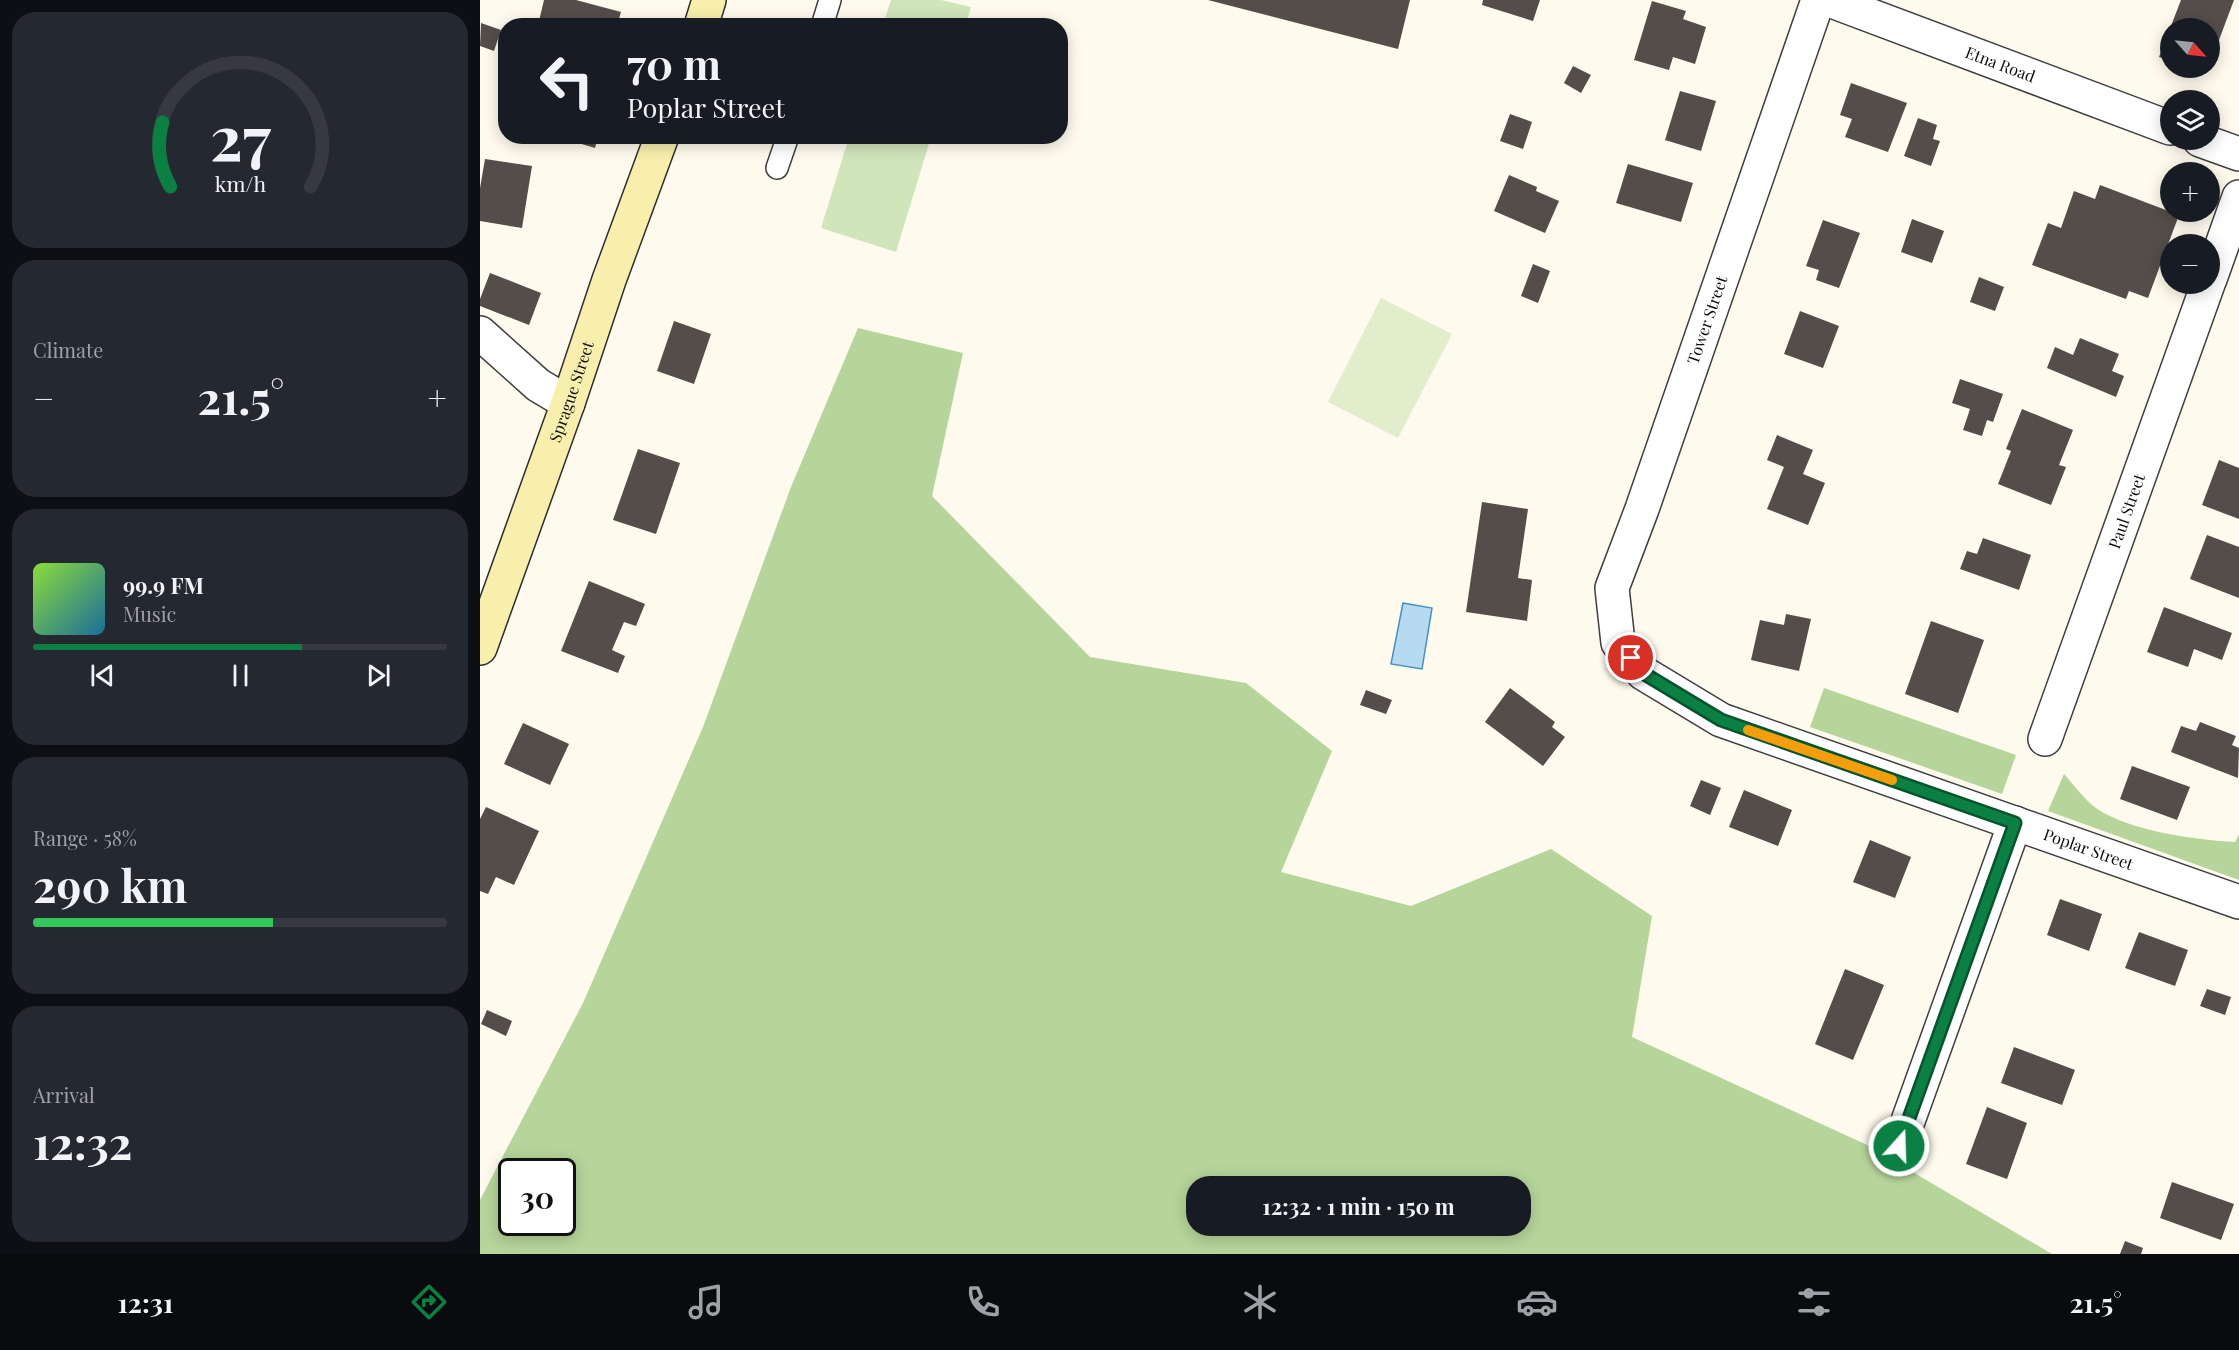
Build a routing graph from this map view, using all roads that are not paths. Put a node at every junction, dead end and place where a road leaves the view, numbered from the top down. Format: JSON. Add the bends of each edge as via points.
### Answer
{"nodes":[{"id":1,"x":709,"y":0,"type":"edge"},
{"id":2,"x":830,"y":0,"type":"edge"},
{"id":3,"x":1818,"y":0,"type":"edge"},
{"id":4,"x":1829,"y":0,"type":"edge"},
{"id":5,"x":703,"y":18,"type":"edge"},
{"id":6,"x":824,"y":18,"type":"edge"},
{"id":7,"x":2160,"y":124,"type":"edge"},
{"id":8,"x":660,"y":144,"type":"edge"},
{"id":9,"x":785,"y":144,"type":"edge"},
{"id":10,"x":2220,"y":147,"type":"edge"},
{"id":11,"x":2239,"y":154,"type":"edge"},
{"id":12,"x":777,"y":168,"type":"dead end"},
{"id":13,"x":2239,"y":197,"type":"edge"},
{"id":14,"x":2220,"y":250,"type":"edge"},
{"id":15,"x":2204,"y":294,"type":"edge"},
{"id":16,"x":480,"y":333,"type":"edge"},
{"id":17,"x":568,"y":403,"type":"junction"},
{"id":18,"x":1618,"y":643,"type":"joint"},
{"id":19,"x":480,"y":648,"type":"edge"},
{"id":20,"x":2045,"y":739,"type":"dead end"},
{"id":21,"x":2015,"y":823,"type":"junction"},
{"id":22,"x":2239,"y":902,"type":"edge"},
{"id":23,"x":1899,"y":1146,"type":"dead end"}],
"edges":[{"from":1,"to":5,"type":"main road"},
{"from":2,"to":6,"type":"lane"},
{"from":3,"to":18,"type":"street","name":"Tower Street","via":[[1612,588]]},
{"from":4,"to":7,"type":"street","name":"Etna Road"},
{"from":8,"to":17,"type":"main road","name":"Sprague Street"},
{"from":9,"to":12,"type":"lane"},
{"from":10,"to":11,"type":"street"},
{"from":13,"to":14,"type":"street","name":"Paul Street"},
{"from":15,"to":20,"type":"street","name":"Paul Street"},
{"from":16,"to":17,"type":"street","via":[[538,386]]},
{"from":17,"to":19,"type":"main road","name":"Sprague Street"},
{"from":18,"to":21,"type":"street","name":"Poplar Street","via":[[1643,673],[1721,720]]},
{"from":21,"to":22,"type":"street","name":"Poplar Street"},
{"from":21,"to":23,"type":"street"}]}
